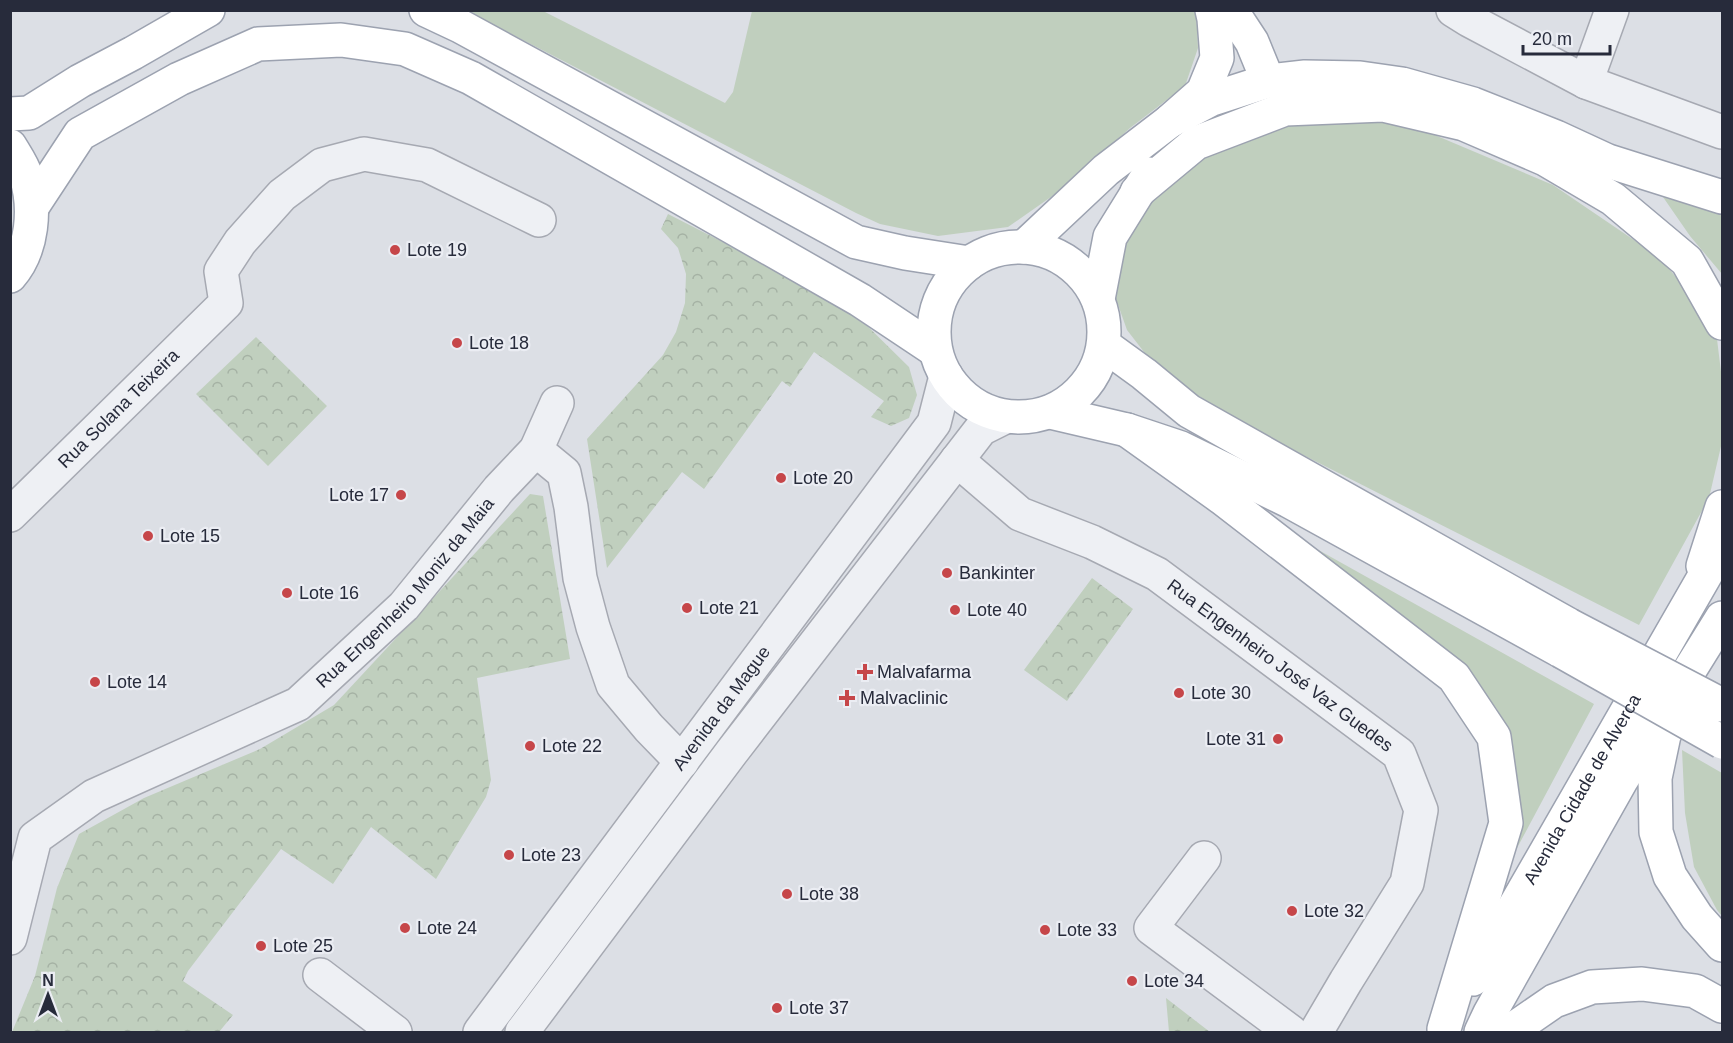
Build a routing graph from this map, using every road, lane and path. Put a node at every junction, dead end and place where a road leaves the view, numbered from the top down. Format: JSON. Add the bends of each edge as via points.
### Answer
{"nodes":[{"id":1,"x":208,"y":10,"type":"edge"},
{"id":2,"x":426,"y":10,"type":"edge"},
{"id":3,"x":1212,"y":10,"type":"edge"},
{"id":4,"x":1232,"y":10,"type":"edge"},
{"id":5,"x":1454,"y":10,"type":"edge"},
{"id":6,"x":1612,"y":10,"type":"edge"},
{"id":7,"x":1268,"y":81,"type":"junction"},
{"id":8,"x":1586,"y":82,"type":"junction"},
{"id":9,"x":10,"y":114,"type":"edge"},
{"id":10,"x":1170,"y":121,"type":"junction"},
{"id":11,"x":1722,"y":132,"type":"edge"},
{"id":12,"x":10,"y":146,"type":"edge"},
{"id":13,"x":1137,"y":192,"type":"junction"},
{"id":14,"x":1722,"y":197,"type":"edge"},
{"id":15,"x":32,"y":207,"type":"junction"},
{"id":16,"x":539,"y":220,"type":"dead end"},
{"id":17,"x":1024,"y":247,"type":"junction"},
{"id":18,"x":969,"y":263,"type":"junction"},
{"id":19,"x":10,"y":276,"type":"edge"},
{"id":20,"x":1098,"y":299,"type":"junction"},
{"id":21,"x":1722,"y":323,"type":"edge"},
{"id":22,"x":1104,"y":345,"type":"junction"},
{"id":23,"x":940,"y":363,"type":"junction"},
{"id":24,"x":558,"y":403,"type":"dead end"},
{"id":25,"x":1050,"y":412,"type":"junction"},
{"id":26,"x":1005,"y":417,"type":"junction"},
{"id":27,"x":1127,"y":430,"type":"junction"},
{"id":28,"x":536,"y":450,"type":"junction"},
{"id":29,"x":957,"y":460,"type":"junction"},
{"id":30,"x":1722,"y":507,"type":"edge"},
{"id":31,"x":10,"y":515,"type":"edge"},
{"id":32,"x":1722,"y":546,"type":"edge"},
{"id":33,"x":1694,"y":594,"type":"junction"},
{"id":34,"x":1722,"y":618,"type":"edge"},
{"id":35,"x":1565,"y":638,"type":"junction"},
{"id":36,"x":1722,"y":705,"type":"edge"},
{"id":37,"x":1722,"y":742,"type":"edge"},
{"id":38,"x":682,"y":762,"type":"junction"},
{"id":39,"x":23,"y":836,"type":"edge"},
{"id":40,"x":1204,"y":858,"type":"dead end"},
{"id":41,"x":10,"y":938,"type":"edge"},
{"id":42,"x":1722,"y":945,"type":"edge"},
{"id":43,"x":320,"y":975,"type":"dead end"},
{"id":44,"x":1722,"y":1006,"type":"edge"},
{"id":45,"x":1443,"y":1031,"type":"edge"},
{"id":46,"x":395,"y":1032,"type":"edge"},
{"id":47,"x":480,"y":1032,"type":"edge"},
{"id":48,"x":522,"y":1032,"type":"edge"},
{"id":49,"x":1291,"y":1032,"type":"edge"},
{"id":50,"x":1316,"y":1032,"type":"edge"},
{"id":51,"x":1481,"y":1032,"type":"edge"},
{"id":52,"x":1509,"y":1032,"type":"edge"}],
"edges":[{"from":1,"to":9,"type":"main road","via":[[29,112]]},
{"from":2,"to":18,"type":"main road","via":[[856,242]]},
{"from":3,"to":10,"type":"main road","via":[[1217,58],[1203,92]]},
{"from":4,"to":7,"type":"main road","via":[[1252,42]]},
{"from":5,"to":8,"type":"street"},
{"from":6,"to":8,"type":"street"},
{"from":7,"to":10,"type":"main road","via":[[1212,99]]},
{"from":7,"to":13,"type":"main road","via":[[1252,101],[1188,132],[1159,158]]},
{"from":7,"to":14,"type":"main road","via":[[1360,78],[1402,84],[1473,104],[1608,161]]},
{"from":8,"to":11,"type":"street"},
{"from":10,"to":17,"type":"main road","via":[[1106,170]]},
{"from":12,"to":15,"type":"main road","via":[[26,174]]},
{"from":13,"to":20,"type":"main road","via":[[1110,237]]},
{"from":13,"to":21,"type":"main road","via":[[1197,143],[1285,109],[1383,105],[1464,124],[1545,159],[1613,199],[1687,261]]},
{"from":15,"to":19,"type":"main road","via":[[28,242]]},
{"from":15,"to":23,"type":"main road","via":[[80,134],[179,79],[258,44],[341,40],[405,49],[471,78],[861,300]]},
{"from":16,"to":31,"type":"street","name":"Rua Solana Teixeira","via":[[426,165],[364,154],[322,165],[282,195],[240,242],[222,271],[226,303]]},
{"from":17,"to":18,"type":"main road","via":[[995,250]]},
{"from":17,"to":20,"type":"main road","via":[[1068,262],[1086,278]]},
{"from":18,"to":23,"type":"main road","via":[[939,301],[934,325]]},
{"from":20,"to":22,"type":"main road","via":[[1104,321]]},
{"from":22,"to":25,"type":"main road","via":[[1098,367],[1086,386],[1070,402]]},
{"from":22,"to":35,"type":"main road","via":[[1188,411]]},
{"from":23,"to":26,"type":"main road","via":[[961,395],[981,409]]},
{"from":23,"to":38,"type":"street","name":"Avenida da Mague","via":[[934,423]]},
{"from":24,"to":28,"type":"street","name":"Rua Engenheiro Moniz da Maia"},
{"from":25,"to":26,"type":"main road"},
{"from":25,"to":27,"type":"main road"},
{"from":26,"to":29,"type":"street","name":"Avenida da Mague","via":[[981,429]]},
{"from":27,"to":35,"type":"main road","via":[[1181,448]]},
{"from":27,"to":45,"type":"main road","via":[[1454,677],[1494,737],[1506,823]]},
{"from":28,"to":38,"type":"street","via":[[564,472],[580,578],[613,685]]},
{"from":28,"to":39,"type":"street","name":"Rua Engenheiro Moniz da Maia","via":[[395,616],[298,704],[94,796]]},
{"from":29,"to":48,"type":"street","name":"Avenida da Mague"},
{"from":29,"to":50,"type":"street","name":"Rua Engenheiro José Vaz Guedes","via":[[1020,514],[1092,542],[1157,574],[1399,754],[1421,810],[1407,883]]},
{"from":30,"to":33,"type":"main road"},
{"from":32,"to":33,"type":"main road","name":"Avenida Cidade de Alverca"},
{"from":33,"to":45,"type":"main road","name":"Avenida Cidade de Alverca"},
{"from":34,"to":42,"type":"main road","via":[[1664,735],[1655,778],[1656,832],[1670,876],[1696,917]]},
{"from":34,"to":51,"type":"main road","name":"Avenida Cidade de Alverca","via":[[1623,779]]},
{"from":35,"to":36,"type":"main road","bridge":true},
{"from":35,"to":37,"type":"main road","bridge":true},
{"from":38,"to":47,"type":"street","name":"Avenida da Mague"},
{"from":39,"to":41,"type":"street","name":"Rua Engenheiro Moniz da Maia"},
{"from":40,"to":49,"type":"street","via":[[1151,928]]},
{"from":43,"to":46,"type":"street"},
{"from":44,"to":52,"type":"main road","via":[[1695,991],[1642,984],[1592,987],[1554,1001]]}]}
